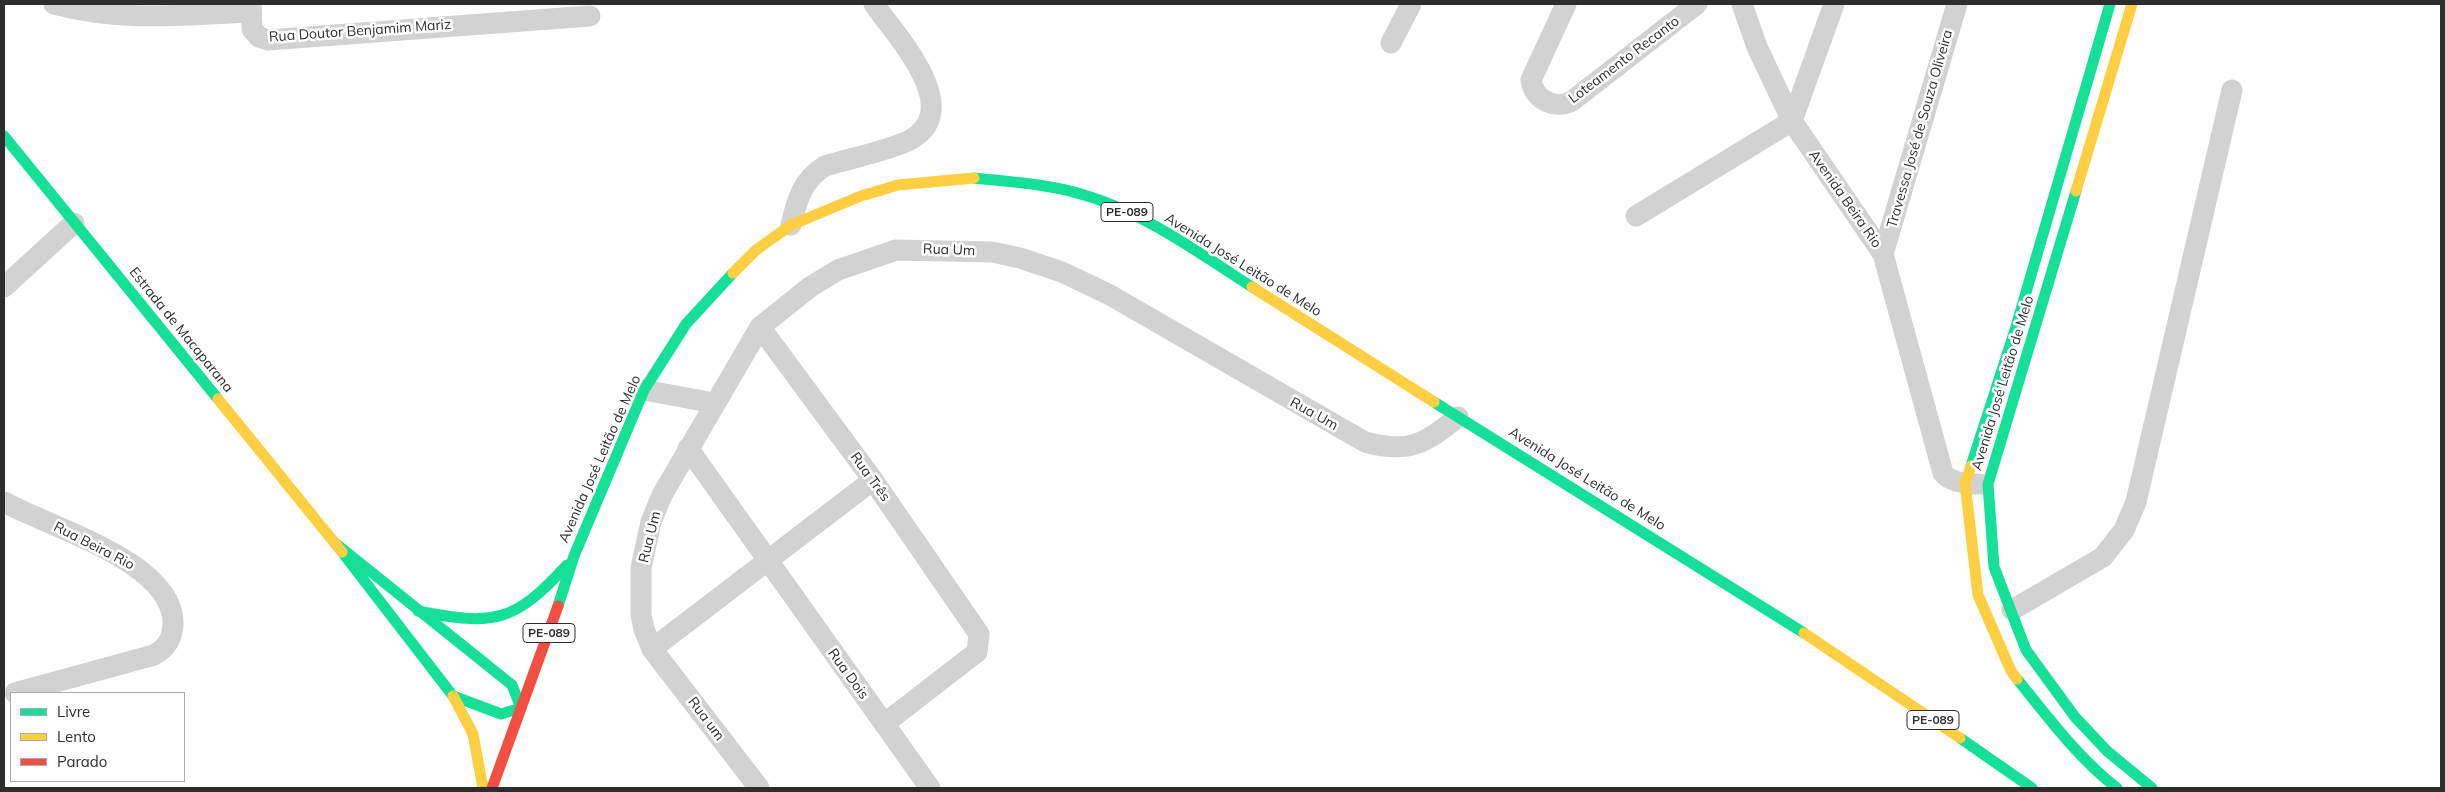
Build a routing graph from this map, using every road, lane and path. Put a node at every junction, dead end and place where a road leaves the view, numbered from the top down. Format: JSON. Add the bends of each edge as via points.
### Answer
{"nodes":[{"id":1,"x":54,"y":4,"type":"edge"},
{"id":2,"x":874,"y":4,"type":"edge"},
{"id":3,"x":1411,"y":4,"type":"edge"},
{"id":4,"x":1566,"y":4,"type":"edge"},
{"id":5,"x":1697,"y":4,"type":"edge"},
{"id":6,"x":1742,"y":4,"type":"edge"},
{"id":7,"x":1834,"y":4,"type":"edge"},
{"id":8,"x":1957,"y":4,"type":"edge"},
{"id":9,"x":2110,"y":4,"type":"edge"},
{"id":10,"x":2132,"y":4,"type":"edge"},
{"id":11,"x":251,"y":14,"type":"edge"},
{"id":12,"x":590,"y":16,"type":"dead end"},
{"id":13,"x":1391,"y":43,"type":"dead end"},
{"id":14,"x":2232,"y":90,"type":"dead end"},
{"id":15,"x":1792,"y":121,"type":"junction"},
{"id":16,"x":4,"y":136,"type":"edge"},
{"id":17,"x":2064,"y":158,"type":"junction"},
{"id":18,"x":2084,"y":165,"type":"junction"},
{"id":19,"x":1636,"y":216,"type":"dead end"},
{"id":20,"x":74,"y":223,"type":"junction"},
{"id":21,"x":790,"y":225,"type":"junction"},
{"id":22,"x":1883,"y":254,"type":"junction"},
{"id":23,"x":4,"y":287,"type":"edge"},
{"id":24,"x":760,"y":327,"type":"junction"},
{"id":25,"x":644,"y":390,"type":"junction"},
{"id":26,"x":714,"y":404,"type":"junction"},
{"id":27,"x":1458,"y":417,"type":"junction"},
{"id":28,"x":688,"y":448,"type":"junction"},
{"id":29,"x":873,"y":480,"type":"junction"},
{"id":30,"x":1965,"y":484,"type":"junction"},
{"id":31,"x":1988,"y":484,"type":"junction"},
{"id":32,"x":5,"y":503,"type":"edge"},
{"id":33,"x":335,"y":543,"type":"junction"},
{"id":34,"x":574,"y":556,"type":"junction"},
{"id":35,"x":766,"y":561,"type":"junction"},
{"id":36,"x":1994,"y":567,"type":"junction"},
{"id":37,"x":1974,"y":571,"type":"junction"},
{"id":38,"x":2012,"y":610,"type":"junction"},
{"id":39,"x":418,"y":611,"type":"junction"},
{"id":40,"x":652,"y":649,"type":"junction"},
{"id":41,"x":19,"y":692,"type":"edge"},
{"id":42,"x":453,"y":696,"type":"junction"},
{"id":43,"x":521,"y":708,"type":"junction"},
{"id":44,"x":884,"y":724,"type":"junction"},
{"id":45,"x":483,"y":788,"type":"edge"},
{"id":46,"x":492,"y":788,"type":"edge"},
{"id":47,"x":759,"y":788,"type":"edge"},
{"id":48,"x":930,"y":788,"type":"edge"},
{"id":49,"x":2032,"y":788,"type":"edge"},
{"id":50,"x":2117,"y":788,"type":"edge"},
{"id":51,"x":2152,"y":788,"type":"edge"}],
"edges":[{"from":1,"to":11,"type":"street","via":[[84,12],[127,17]]},
{"from":2,"to":21,"type":"street","via":[[927,81],[932,104],[926,126],[908,141],[825,166],[813,173],[797,199]]},
{"from":3,"to":13,"type":"street"},
{"from":4,"to":5,"type":"street","name":"Loteamento Recanto","via":[[1532,76],[1532,85],[1546,103],[1560,106],[1572,101]]},
{"from":6,"to":15,"type":"street","name":"Avenida Beira Rio","via":[[1757,47]]},
{"from":7,"to":15,"type":"street"},
{"from":8,"to":22,"type":"street","name":"Travessa José de Souza Oliveira"},
{"from":9,"to":17,"type":"street","name":"Avenida José Leitão de Melo"},
{"from":10,"to":18,"type":"street","name":"Avenida José Leitão de Melo"},
{"from":11,"to":12,"type":"street","name":"Rua Doutor Benjamim Mariz","via":[[255,34],[268,40]]},
{"from":14,"to":38,"type":"street","via":[[2131,517],[2104,557]]},
{"from":15,"to":19,"type":"street"},
{"from":15,"to":22,"type":"street","name":"Avenida Beira Rio"},
{"from":16,"to":20,"type":"street","name":"Estrada de Macaparana"},
{"from":17,"to":18,"type":"street"},
{"from":17,"to":30,"type":"street","name":"Avenida José Leitão de Melo","via":[[2015,330]]},
{"from":18,"to":31,"type":"street","name":"Avenida José Leitão de Melo"},
{"from":20,"to":23,"type":"street"},
{"from":20,"to":33,"type":"street","name":"Estrada de Macaparana"},
{"from":21,"to":25,"type":"street","name":"Avenida José Leitão de Melo","number":"PE-089","via":[[756,250],[715,291],[686,324]]},
{"from":21,"to":27,"type":"street","name":"Avenida José Leitão de Melo","number":"PE-089","via":[[860,196],[927,180],[967,176],[1055,187],[1086,195],[1125,211],[1195,250]]},
{"from":22,"to":30,"type":"street","name":"Avenida Beira Rio","via":[[1944,473],[1946,477]]},
{"from":24,"to":26,"type":"street","name":"Rua Um"},
{"from":24,"to":27,"type":"street","name":"Rua Um","via":[[810,286],[838,270],[874,256],[896,250],[992,252],[1062,272],[1110,295],[1365,442],[1388,447],[1416,444],[1429,440]]},
{"from":24,"to":29,"type":"street","name":"Rua Três"},
{"from":25,"to":26,"type":"street"},
{"from":25,"to":34,"type":"street","name":"Avenida José Leitão de Melo","number":"PE-089"},
{"from":26,"to":28,"type":"street","name":"Rua Um"},
{"from":27,"to":49,"type":"street","name":"Avenida José Leitão de Melo","number":"PE-089","via":[[1834,651]]},
{"from":28,"to":35,"type":"street","name":"Rua Dois"},
{"from":28,"to":40,"type":"street","name":"Rua Um","via":[[662,495],[645,545],[641,568],[641,615]]},
{"from":29,"to":35,"type":"street"},
{"from":29,"to":44,"type":"street","name":"Rua Três","via":[[977,629],[980,642],[977,652]]},
{"from":30,"to":31,"type":"street","name":"Avenida Beira Rio"},
{"from":30,"to":37,"type":"street","name":"Avenida José Leitão de Melo"},
{"from":31,"to":36,"type":"street","name":"Avenida José Leitão de Melo"},
{"from":32,"to":41,"type":"street","name":"Rua Beira Rio","via":[[141,569],[154,581],[174,615],[169,642],[166,648],[154,655]]},
{"from":33,"to":39,"type":"street","name":"Estrada de Macaparana"},
{"from":33,"to":42,"type":"street","name":"Estrada de Macaparana"},
{"from":34,"to":39,"type":"street","via":[[541,594],[509,615],[469,621]]},
{"from":34,"to":43,"type":"street","name":"Avenida José Leitão de Melo","number":"PE-089"},
{"from":35,"to":40,"type":"street"},
{"from":35,"to":44,"type":"street","name":"Rua Dois"},
{"from":36,"to":37,"type":"street"},
{"from":36,"to":38,"type":"street","name":"Avenida José Leitão de Melo"},
{"from":37,"to":50,"type":"street","name":"Avenida José Leitão de Melo","via":[[1978,595],[2011,671],[2066,740]]},
{"from":38,"to":51,"type":"street","name":"Avenida José Leitão de Melo","via":[[2026,650],[2050,685],[2107,751]]},
{"from":39,"to":43,"type":"street","name":"Estrada de Macaparana","via":[[512,685]]},
{"from":40,"to":47,"type":"street","name":"Rua um"},
{"from":42,"to":43,"type":"street","via":[[501,714]]},
{"from":42,"to":45,"type":"street","name":"Estrada de Macaparana","via":[[473,734]]},
{"from":43,"to":46,"type":"street","name":"Avenida José Leitão de Melo","number":"PE-089"},
{"from":44,"to":48,"type":"street","name":"Rua Dois"}]}
